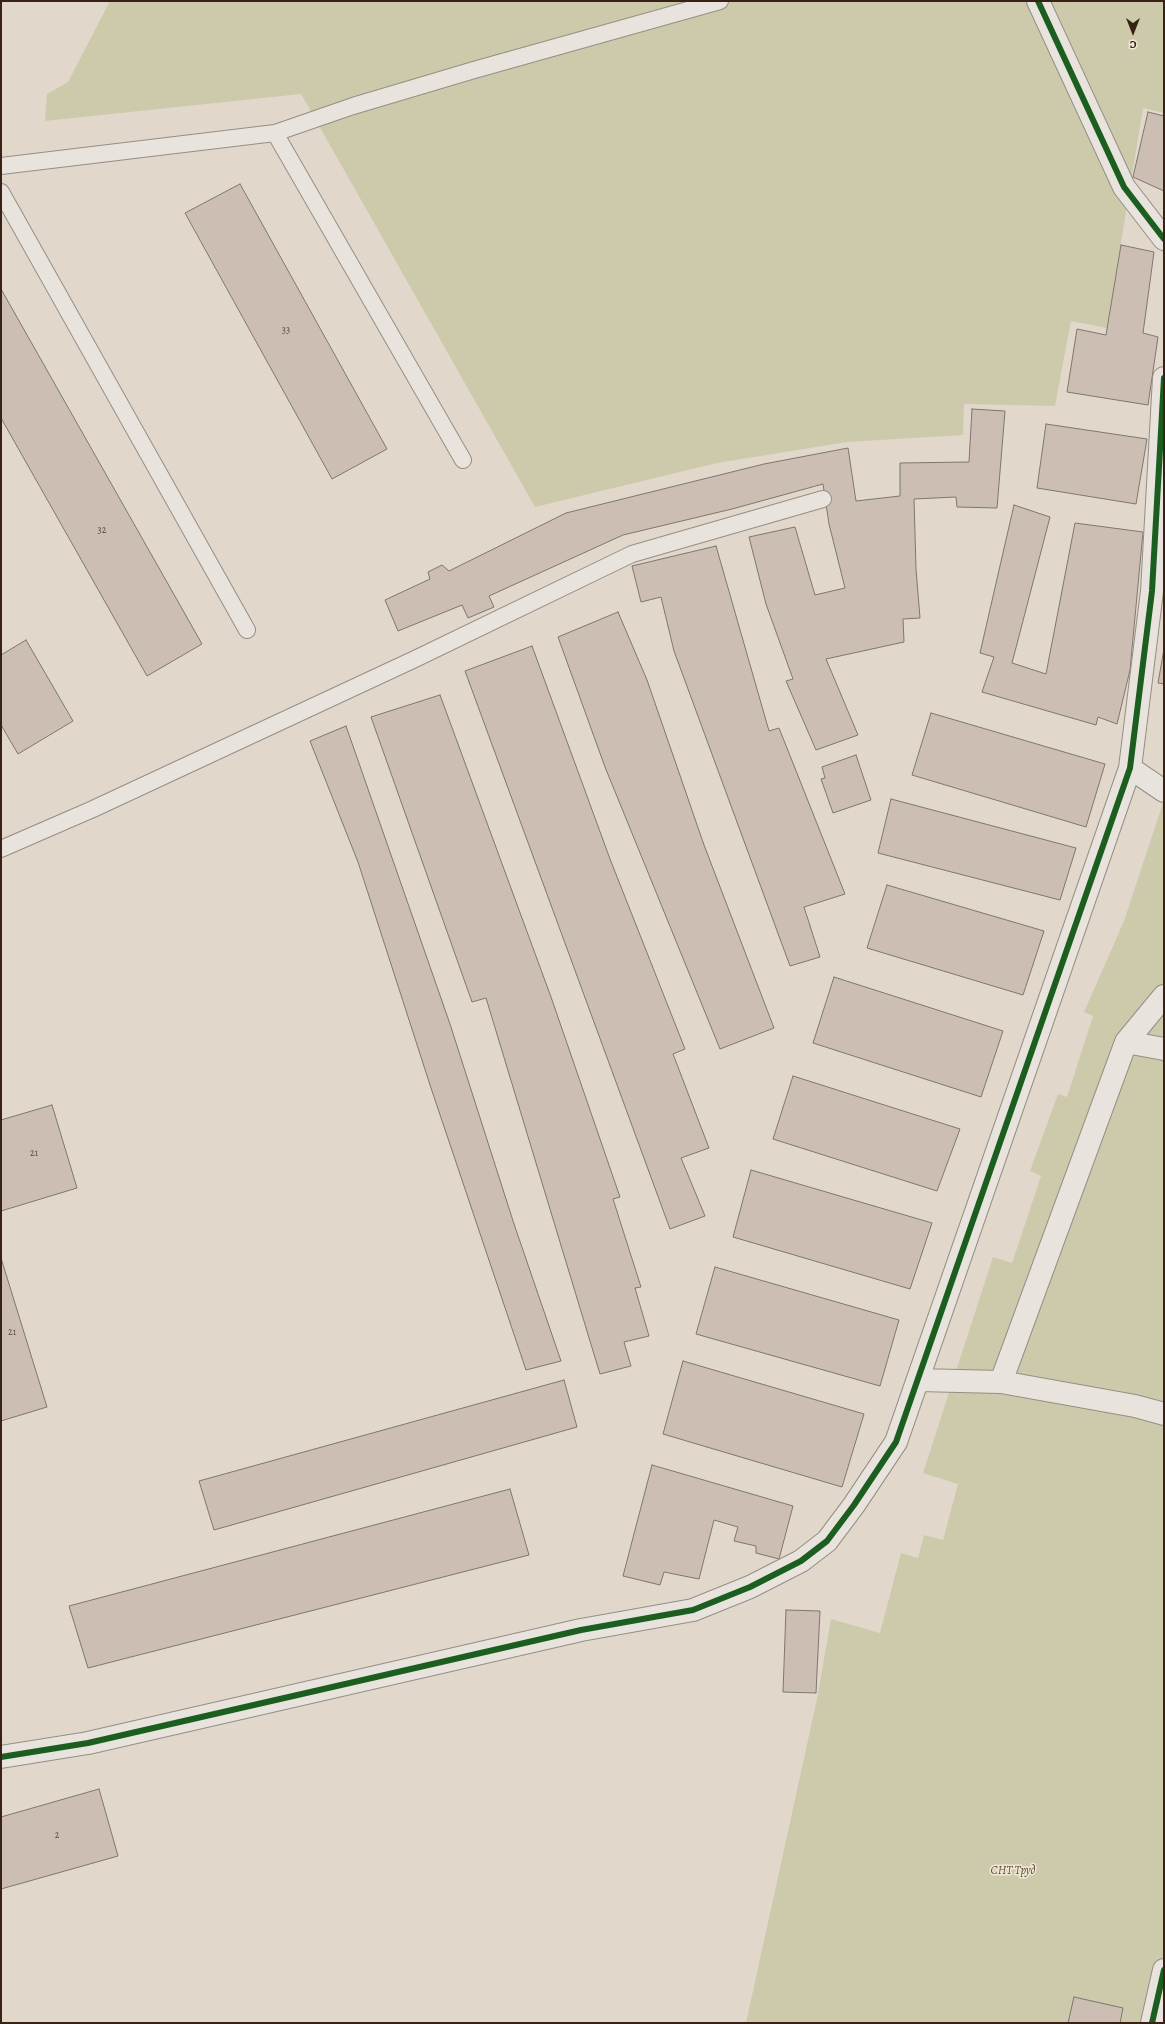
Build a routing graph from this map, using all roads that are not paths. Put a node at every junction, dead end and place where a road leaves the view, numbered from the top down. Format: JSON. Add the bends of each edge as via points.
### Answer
{"nodes":[{"id":1,"x":720,"y":1,"type":"edge"},
{"id":2,"x":1038,"y":1,"type":"edge"},
{"id":3,"x":275,"y":133,"type":"junction"},
{"id":4,"x":1,"y":166,"type":"edge"},
{"id":5,"x":1,"y":192,"type":"edge"},
{"id":6,"x":1164,"y":239,"type":"edge"},
{"id":7,"x":1164,"y":378,"type":"edge"},
{"id":8,"x":463,"y":460,"type":"dead end"},
{"id":9,"x":823,"y":499,"type":"dead end"},
{"id":10,"x":246,"y":630,"type":"dead end"},
{"id":11,"x":1130,"y":768,"type":"junction"},
{"id":12,"x":1164,"y":791,"type":"edge"},
{"id":13,"x":1,"y":849,"type":"edge"},
{"id":14,"x":1164,"y":996,"type":"edge"},
{"id":15,"x":1126,"y":1042,"type":"junction"},
{"id":16,"x":1164,"y":1049,"type":"edge"},
{"id":17,"x":918,"y":1380,"type":"junction"},
{"id":18,"x":1001,"y":1382,"type":"junction"},
{"id":19,"x":1164,"y":1414,"type":"edge"},
{"id":20,"x":1,"y":1757,"type":"edge"},
{"id":21,"x":1164,"y":1970,"type":"edge"},
{"id":22,"x":1152,"y":2023,"type":"edge"}],
"edges":[{"from":1,"to":3,"type":"lane","via":[[459,74]]},
{"from":2,"to":6,"type":"street","via":[[1124,187]]},
{"from":3,"to":4,"type":"lane"},
{"from":3,"to":8,"type":"lane"},
{"from":5,"to":10,"type":"lane"},
{"from":7,"to":11,"type":"street","via":[[1152,591]]},
{"from":9,"to":13,"type":"lane","via":[[632,554],[400,666]]},
{"from":11,"to":12,"type":"street"},
{"from":11,"to":17,"type":"street"},
{"from":14,"to":15,"type":"street"},
{"from":15,"to":16,"type":"street"},
{"from":15,"to":18,"type":"street"},
{"from":17,"to":18,"type":"street"},
{"from":17,"to":20,"type":"street","via":[[896,1442],[827,1541],[800,1560],[750,1587],[693,1610],[581,1630],[88,1742]]},
{"from":18,"to":19,"type":"street","via":[[1135,1406]]},
{"from":21,"to":22,"type":"street"}]}
